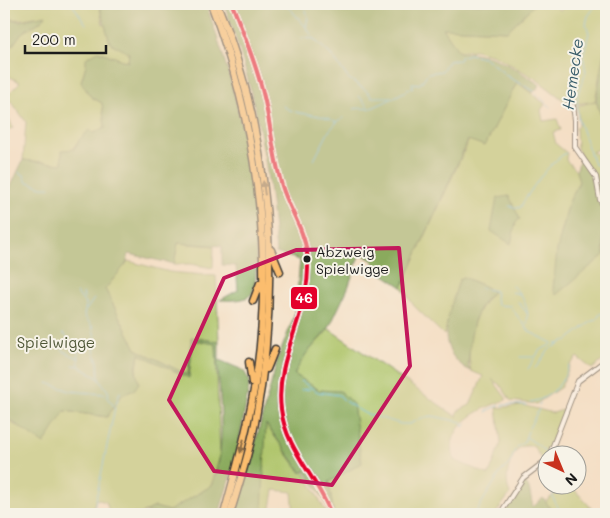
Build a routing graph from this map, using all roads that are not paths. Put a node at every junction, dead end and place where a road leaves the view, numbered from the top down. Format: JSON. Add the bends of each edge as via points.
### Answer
{"nodes":[{"id":1,"x":211,"y":4,"type":"edge"},
{"id":2,"x":217,"y":4,"type":"edge"},
{"id":3,"x":232,"y":4,"type":"edge"},
{"id":4,"x":567,"y":105,"type":"dead end"},
{"id":5,"x":606,"y":209,"type":"edge"},
{"id":6,"x":268,"y":237,"type":"junction"},
{"id":7,"x":262,"y":262,"type":"junction"},
{"id":8,"x":280,"y":272,"type":"dead end"},
{"id":9,"x":253,"y":301,"type":"dead end"},
{"id":10,"x":275,"y":348,"type":"dead end"},
{"id":11,"x":606,"y":360,"type":"edge"},
{"id":12,"x":248,"y":362,"type":"dead end"},
{"id":13,"x":261,"y":387,"type":"junction"},
{"id":14,"x":252,"y":398,"type":"junction"},
{"id":15,"x":552,"y":446,"type":"edge"},
{"id":16,"x":538,"y":465,"type":"edge"},
{"id":17,"x":224,"y":514,"type":"edge"},
{"id":18,"x":230,"y":514,"type":"edge"},
{"id":19,"x":331,"y":514,"type":"edge"},
{"id":20,"x":500,"y":514,"type":"edge"}],
"edges":[{"from":1,"to":7,"type":"highway","via":[[231,62],[249,132],[257,184]]},
{"from":6,"to":2,"type":"highway","one_way":true,"via":[[265,189],[246,91]]},
{"from":3,"to":19,"type":"main road","via":[[260,80],[282,186],[307,252],[306,296],[282,373],[283,420],[293,448]]},
{"from":4,"to":5,"type":"street","via":[[573,106],[575,113],[575,147],[596,177],[600,200]]},
{"from":6,"to":8,"type":"highway"},
{"from":6,"to":13,"type":"highway","via":[[269,313]]},
{"from":7,"to":9,"type":"highway","via":[[259,288]]},
{"from":7,"to":14,"type":"highway","via":[[260,344]]},
{"from":10,"to":13,"type":"highway"},
{"from":11,"to":15,"type":"street","via":[[578,381]]},
{"from":12,"to":14,"type":"highway"},
{"from":13,"to":18,"type":"highway","via":[[255,424]]},
{"from":14,"to":17,"type":"highway","one_way":true},
{"from":16,"to":20,"type":"street","via":[[523,478]]}]}
